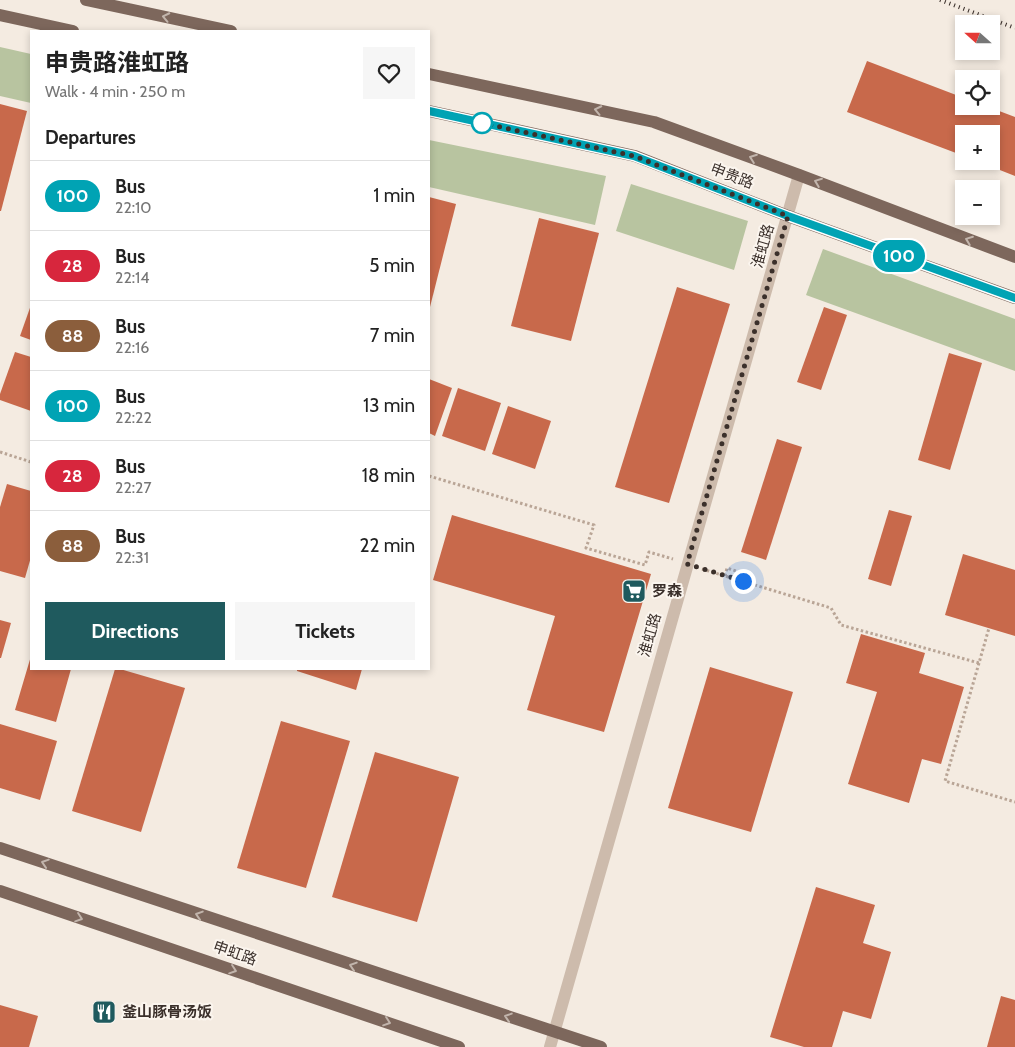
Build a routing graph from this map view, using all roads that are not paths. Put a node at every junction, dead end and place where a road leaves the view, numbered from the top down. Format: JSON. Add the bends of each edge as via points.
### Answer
{"nodes":[{"id":1,"x":86,"y":0,"type":"edge"},
{"id":2,"x":0,"y":15,"type":"edge"},
{"id":3,"x":68,"y":30,"type":"edge"},
{"id":4,"x":226,"y":30,"type":"edge"},
{"id":5,"x":430,"y":74,"type":"edge"},
{"id":6,"x":430,"y":111,"type":"edge"},
{"id":7,"x":799,"y":174,"type":"junction"},
{"id":8,"x":788,"y":216,"type":"junction"},
{"id":9,"x":1015,"y":257,"type":"edge"},
{"id":10,"x":1015,"y":298,"type":"edge"},
{"id":11,"x":0,"y":848,"type":"edge"},
{"id":12,"x":0,"y":891,"type":"edge"},
{"id":13,"x":554,"y":1033,"type":"junction"},
{"id":14,"x":459,"y":1047,"type":"edge"},
{"id":15,"x":550,"y":1047,"type":"edge"},
{"id":16,"x":601,"y":1047,"type":"edge"}],
"edges":[{"from":4,"to":1,"type":"main road","one_way":true},
{"from":2,"to":3,"type":"main road"},
{"from":7,"to":5,"type":"main road","name":"申贵路","one_way":true,"via":[[654,122]]},
{"from":6,"to":8,"type":"main road","name":"申贵路","via":[[634,156]]},
{"from":7,"to":8,"type":"street","name":"淮虹路"},
{"from":9,"to":7,"type":"main road","name":"申贵路","one_way":true},
{"from":8,"to":10,"type":"main road","name":"申贵路"},
{"from":8,"to":13,"type":"street","name":"淮虹路"},
{"from":13,"to":11,"type":"main road","one_way":true},
{"from":12,"to":14,"type":"main road","name":"申虹路","one_way":true},
{"from":13,"to":15,"type":"street","name":"淮虹路"},
{"from":13,"to":16,"type":"main road"}]}
